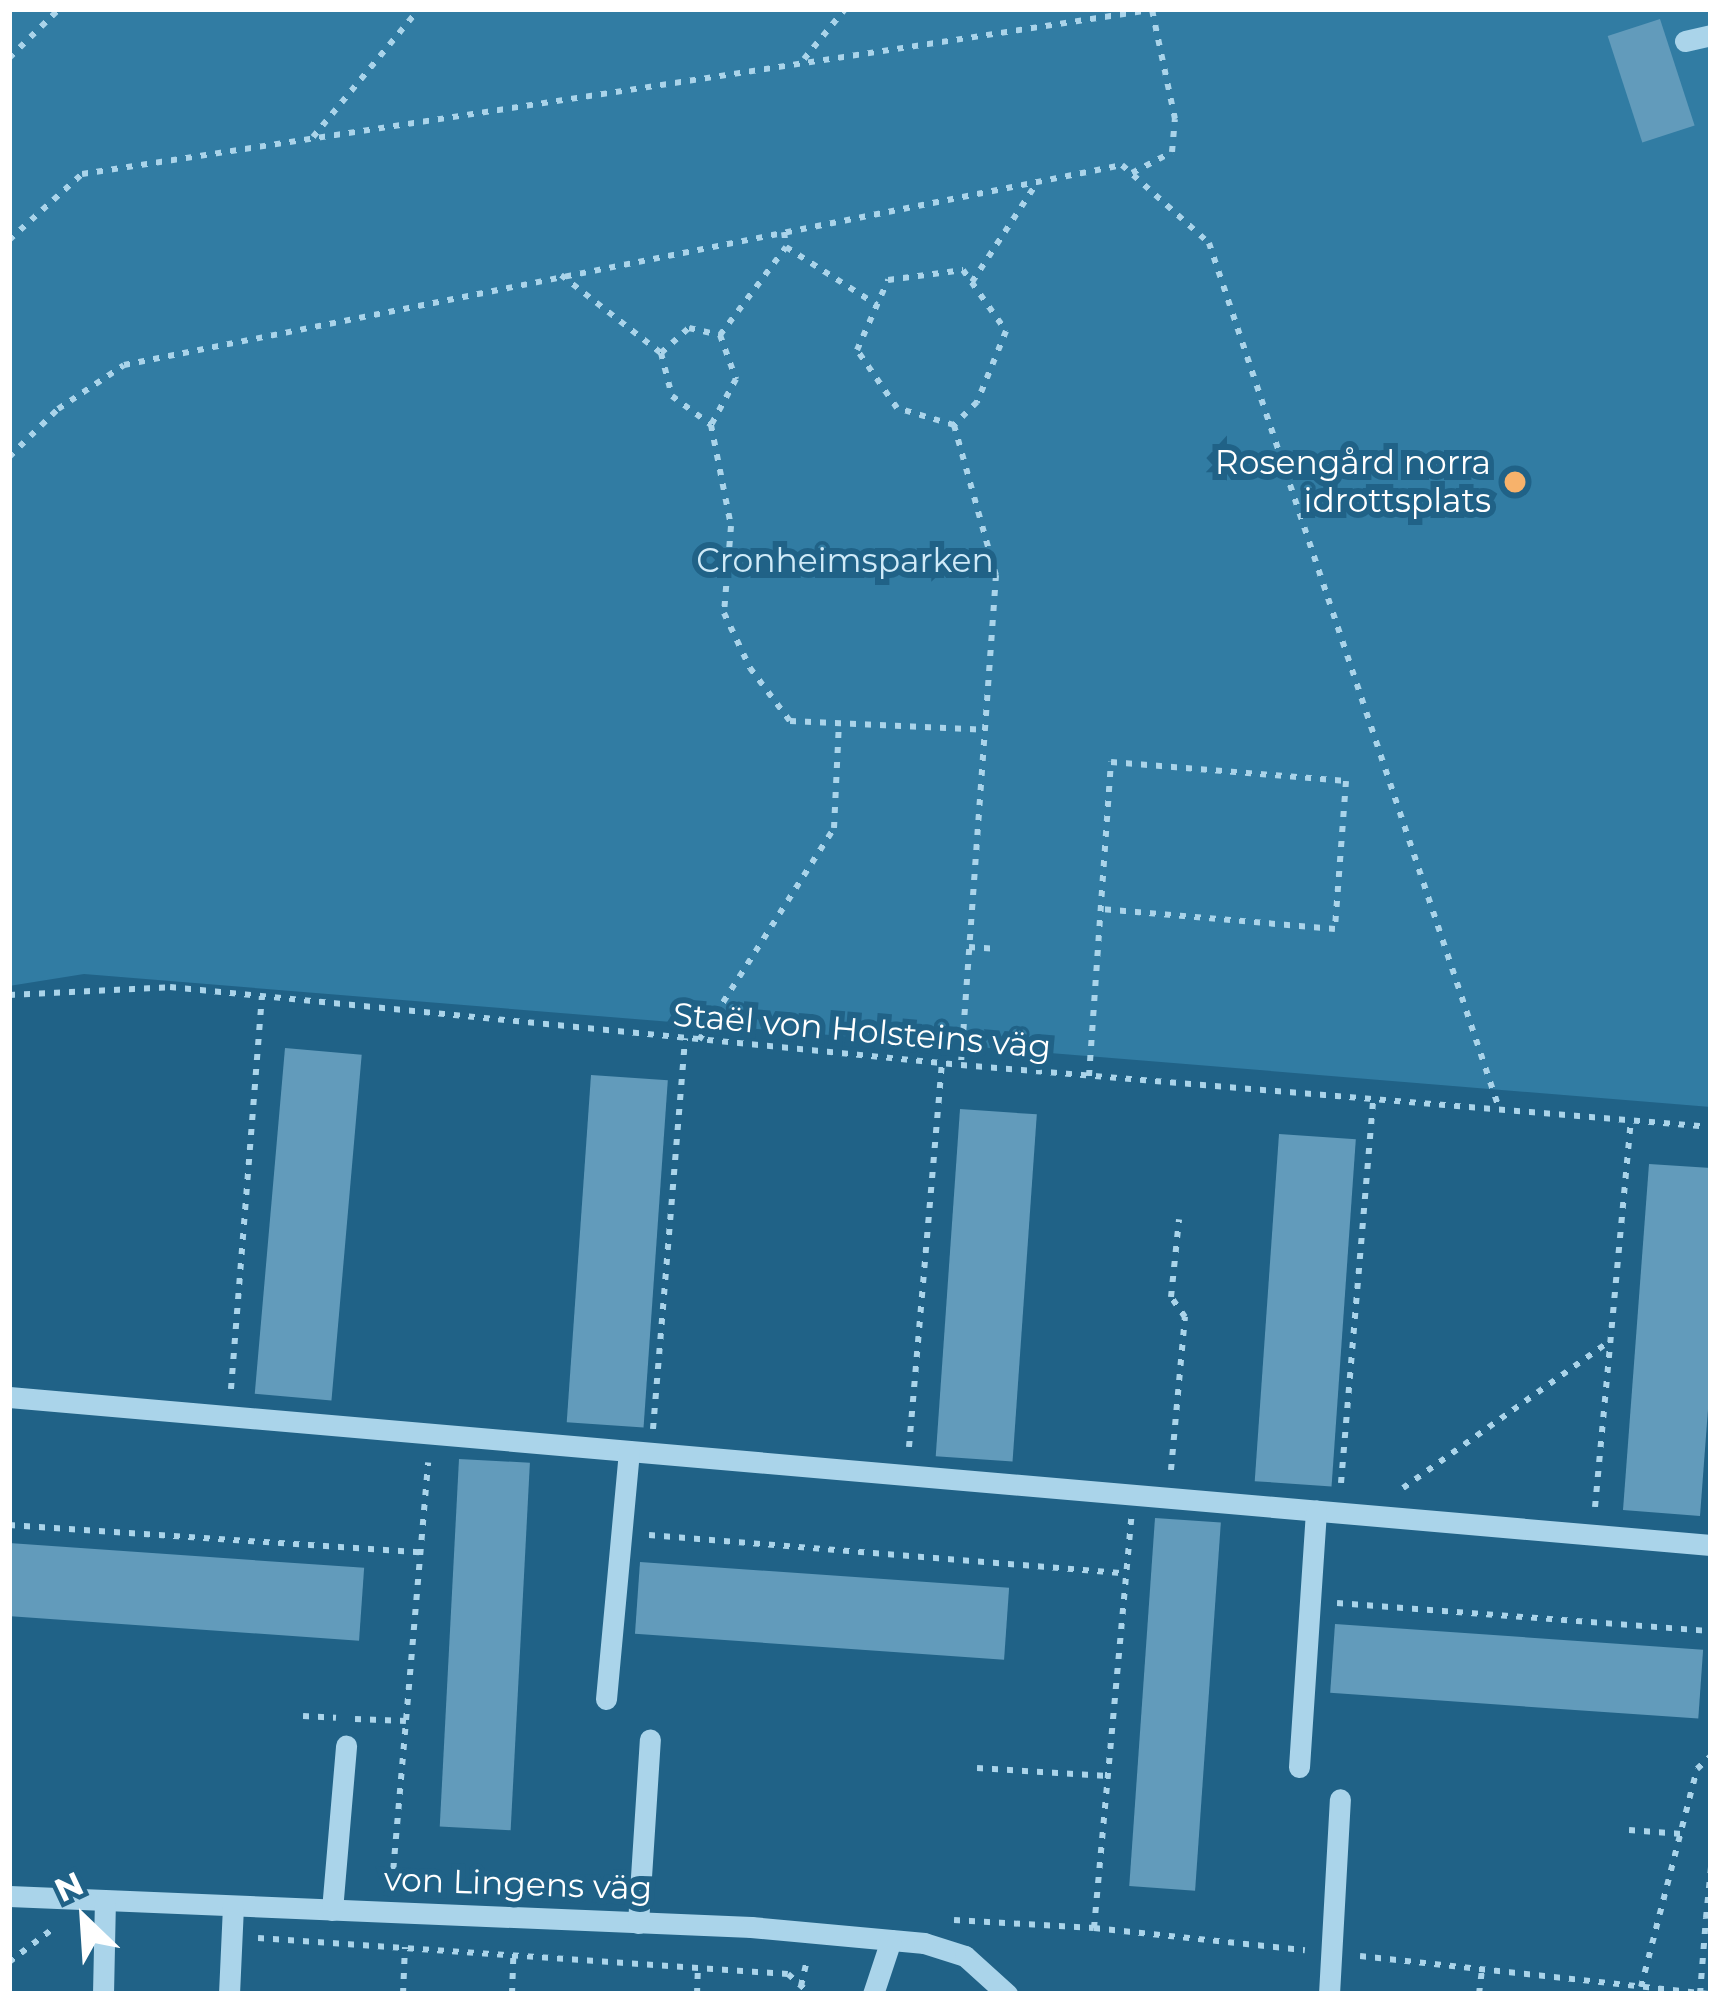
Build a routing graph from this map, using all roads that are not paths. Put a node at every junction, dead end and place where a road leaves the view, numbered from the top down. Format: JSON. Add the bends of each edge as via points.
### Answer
{"nodes":[{"id":1,"x":1711,"y":35,"type":"edge"},
{"id":2,"x":1685,"y":41,"type":"dead end"},
{"id":3,"x":9,"y":1397,"type":"edge"},
{"id":4,"x":640,"y":1452,"type":"junction"},
{"id":5,"x":1336,"y":1512,"type":"junction"},
{"id":6,"x":1711,"y":1545,"type":"edge"},
{"id":7,"x":606,"y":1699,"type":"dead end"},
{"id":8,"x":650,"y":1739,"type":"dead end"},
{"id":9,"x":346,"y":1746,"type":"dead end"},
{"id":10,"x":1299,"y":1767,"type":"dead end"},
{"id":11,"x":1340,"y":1798,"type":"dead end"},
{"id":12,"x":9,"y":1896,"type":"edge"},
{"id":13,"x":105,"y":1900,"type":"junction"},
{"id":14,"x":233,"y":1906,"type":"junction"},
{"id":15,"x":332,"y":1910,"type":"junction"},
{"id":16,"x":638,"y":1922,"type":"junction"},
{"id":17,"x":891,"y":1940,"type":"junction"},
{"id":18,"x":103,"y":1994,"type":"edge"},
{"id":19,"x":229,"y":1994,"type":"edge"},
{"id":20,"x":874,"y":1994,"type":"edge"},
{"id":21,"x":1007,"y":1994,"type":"edge"},
{"id":22,"x":1329,"y":1994,"type":"edge"}],
"edges":[{"from":1,"to":2,"type":"street"},
{"from":3,"to":4,"type":"street"},
{"from":4,"to":5,"type":"street"},
{"from":4,"to":7,"type":"street","via":[[621,1533]]},
{"from":5,"to":6,"type":"street"},
{"from":5,"to":10,"type":"street","via":[[1310,1601]]},
{"from":8,"to":16,"type":"street"},
{"from":9,"to":15,"type":"street"},
{"from":11,"to":22,"type":"street"},
{"from":12,"to":13,"type":"street","name":"von Lingens väg"},
{"from":13,"to":14,"type":"street","name":"von Lingens väg"},
{"from":13,"to":18,"type":"street"},
{"from":14,"to":15,"type":"street","name":"von Lingens väg"},
{"from":14,"to":19,"type":"street"},
{"from":15,"to":16,"type":"street","name":"von Lingens väg"},
{"from":16,"to":17,"type":"street","name":"von Lingens väg"},
{"from":17,"to":20,"type":"street"},
{"from":17,"to":21,"type":"street","name":"von Lingens väg","via":[[965,1956]]}]}
